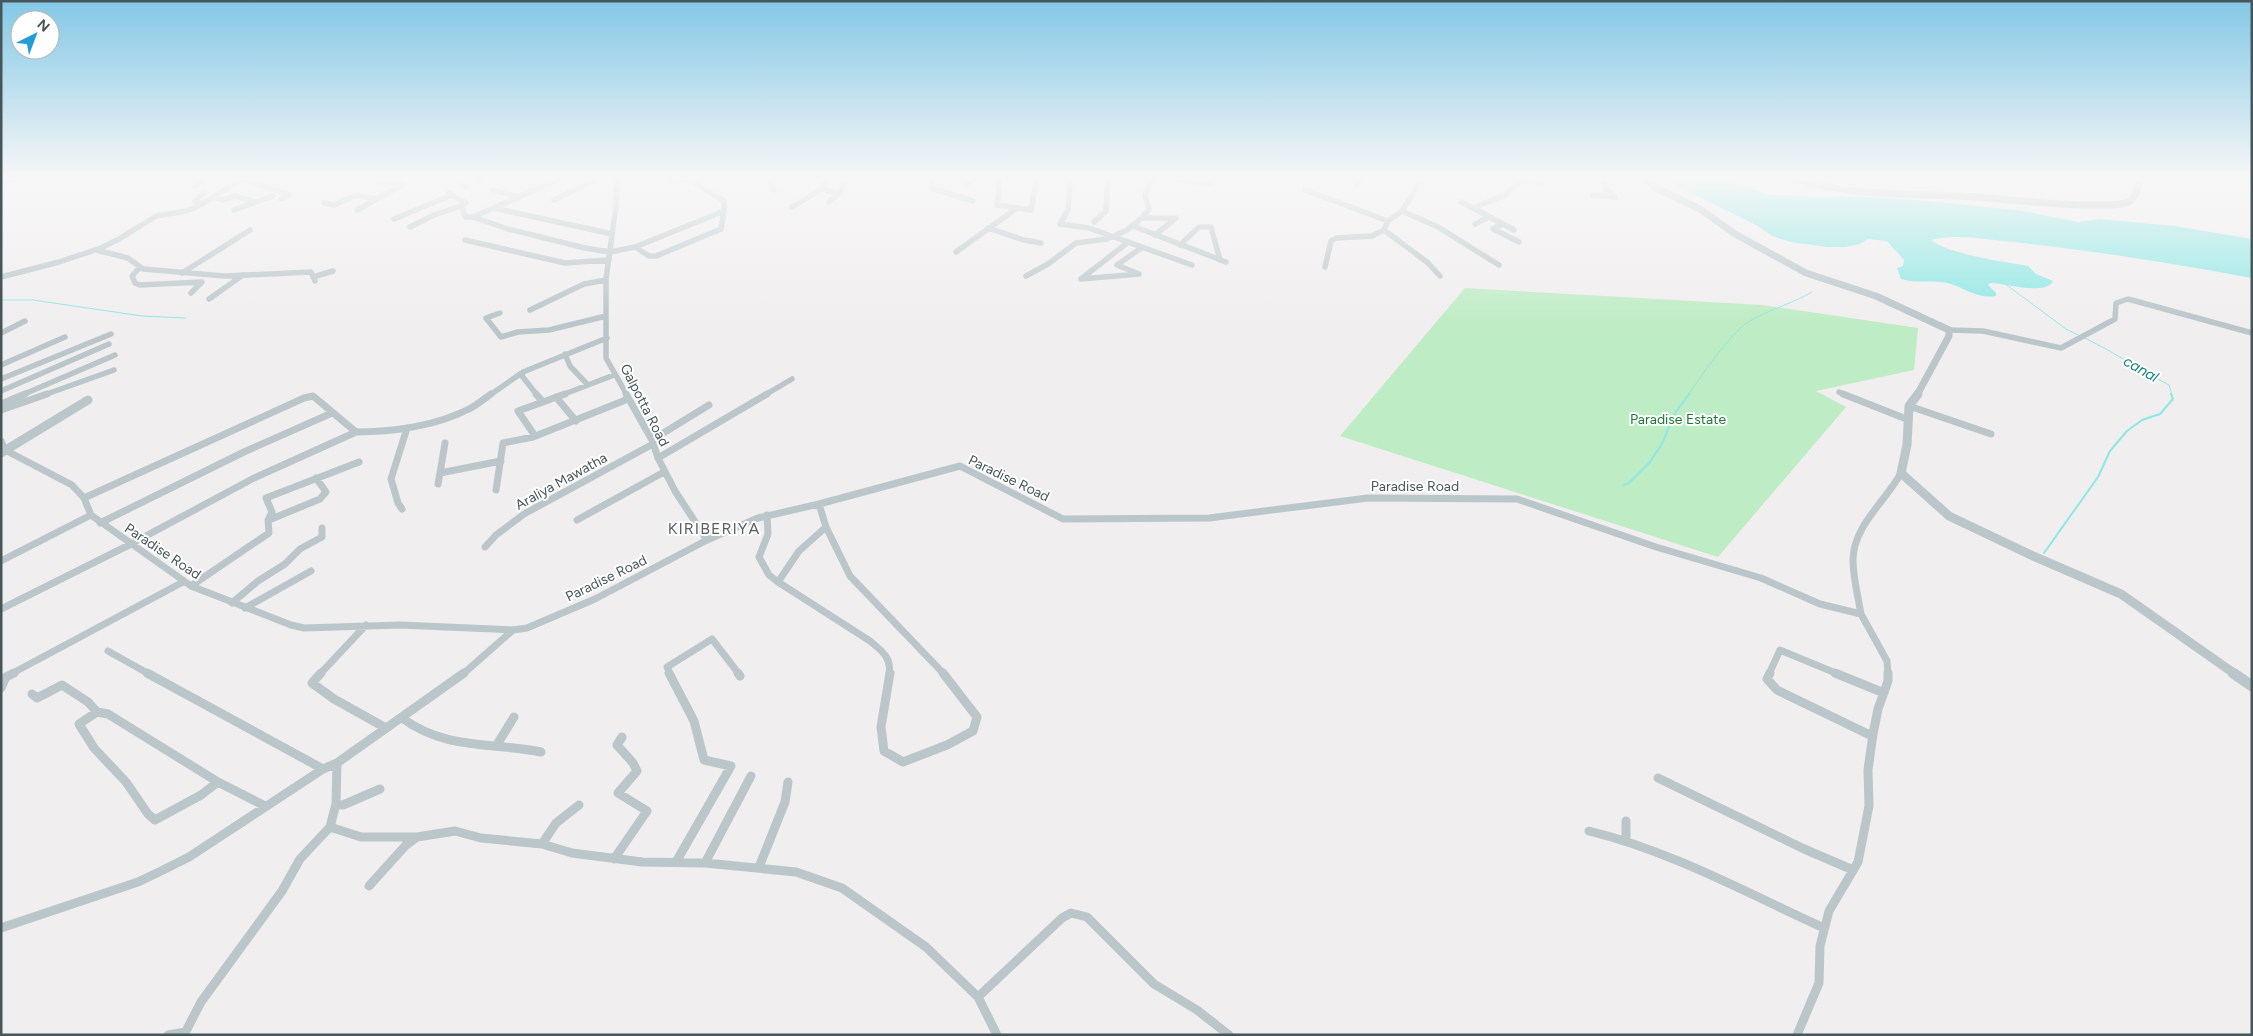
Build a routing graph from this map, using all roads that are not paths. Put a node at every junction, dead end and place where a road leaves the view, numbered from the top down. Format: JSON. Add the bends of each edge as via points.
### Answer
{"nodes":[{"id":1,"x":138,"y":227,"type":"edge"},
{"id":2,"x":503,"y":227,"type":"edge"},
{"id":3,"x":582,"y":227,"type":"edge"},
{"id":4,"x":613,"y":227,"type":"edge"},
{"id":5,"x":683,"y":227,"type":"edge"},
{"id":6,"x":722,"y":227,"type":"edge"},
{"id":7,"x":1084,"y":227,"type":"edge"},
{"id":8,"x":1131,"y":227,"type":"edge"},
{"id":9,"x":1136,"y":227,"type":"edge"},
{"id":10,"x":1164,"y":227,"type":"edge"},
{"id":11,"x":1199,"y":227,"type":"edge"},
{"id":12,"x":1211,"y":227,"type":"edge"},
{"id":13,"x":1437,"y":227,"type":"edge"},
{"id":14,"x":1496,"y":227,"type":"edge"},
{"id":15,"x":1509,"y":227,"type":"edge"},
{"id":16,"x":1726,"y":227,"type":"edge"},
{"id":17,"x":988,"y":228,"type":"joint"},
{"id":18,"x":250,"y":230,"type":"dead end"},
{"id":19,"x":1384,"y":230,"type":"joint"},
{"id":20,"x":1514,"y":230,"type":"dead end"},
{"id":21,"x":612,"y":234,"type":"junction"},
{"id":22,"x":1155,"y":235,"type":"junction"},
{"id":23,"x":1115,"y":237,"type":"junction"},
{"id":24,"x":465,"y":240,"type":"dead end"},
{"id":25,"x":1127,"y":242,"type":"junction"},
{"id":26,"x":1519,"y":242,"type":"dead end"},
{"id":27,"x":1041,"y":243,"type":"dead end"},
{"id":28,"x":1180,"y":244,"type":"junction"},
{"id":29,"x":636,"y":246,"type":"junction"},
{"id":30,"x":1141,"y":248,"type":"junction"},
{"id":31,"x":96,"y":250,"type":"junction"},
{"id":32,"x":610,"y":252,"type":"junction"},
{"id":33,"x":956,"y":252,"type":"dead end"},
{"id":34,"x":609,"y":260,"type":"junction"},
{"id":35,"x":1192,"y":265,"type":"dead end"},
{"id":36,"x":1499,"y":265,"type":"dead end"},
{"id":37,"x":1325,"y":266,"type":"dead end"},
{"id":38,"x":140,"y":267,"type":"junction"},
{"id":39,"x":333,"y":271,"type":"dead end"},
{"id":40,"x":182,"y":273,"type":"junction"},
{"id":41,"x":243,"y":275,"type":"junction"},
{"id":42,"x":1026,"y":276,"type":"dead end"},
{"id":43,"x":1440,"y":276,"type":"dead end"},
{"id":44,"x":1,"y":277,"type":"edge"},
{"id":45,"x":606,"y":280,"type":"junction"},
{"id":46,"x":191,"y":293,"type":"dead end"},
{"id":47,"x":209,"y":299,"type":"dead end"},
{"id":48,"x":530,"y":310,"type":"dead end"},
{"id":49,"x":500,"y":313,"type":"dead end"},
{"id":50,"x":606,"y":316,"type":"junction"},
{"id":51,"x":25,"y":321,"type":"dead end"},
{"id":52,"x":1949,"y":330,"type":"junction"},
{"id":53,"x":1,"y":333,"type":"edge"},
{"id":54,"x":2252,"y":333,"type":"edge"},
{"id":55,"x":111,"y":334,"type":"dead end"},
{"id":56,"x":65,"y":337,"type":"dead end"},
{"id":57,"x":607,"y":338,"type":"junction"},
{"id":58,"x":109,"y":344,"type":"dead end"},
{"id":59,"x":115,"y":354,"type":"dead end"},
{"id":60,"x":565,"y":354,"type":"junction"},
{"id":61,"x":1,"y":364,"type":"edge"},
{"id":62,"x":114,"y":370,"type":"dead end"},
{"id":63,"x":523,"y":372,"type":"junction"},
{"id":64,"x":614,"y":375,"type":"junction"},
{"id":65,"x":1,"y":379,"type":"edge"},
{"id":66,"x":792,"y":380,"type":"dead end"},
{"id":67,"x":587,"y":384,"type":"junction"},
{"id":68,"x":1,"y":391,"type":"edge"},
{"id":69,"x":1839,"y":392,"type":"dead end"},
{"id":70,"x":556,"y":397,"type":"junction"},
{"id":71,"x":628,"y":399,"type":"junction"},
{"id":72,"x":88,"y":400,"type":"dead end"},
{"id":73,"x":543,"y":402,"type":"junction"},
{"id":74,"x":1,"y":404,"type":"edge"},
{"id":75,"x":709,"y":406,"type":"dead end"},
{"id":76,"x":1909,"y":406,"type":"junction"},
{"id":77,"x":1,"y":410,"type":"edge"},
{"id":78,"x":332,"y":413,"type":"junction"},
{"id":79,"x":1909,"y":420,"type":"junction"},
{"id":80,"x":576,"y":421,"type":"junction"},
{"id":81,"x":406,"y":428,"type":"junction"},
{"id":82,"x":356,"y":432,"type":"junction"},
{"id":83,"x":1991,"y":434,"type":"dead end"},
{"id":84,"x":534,"y":437,"type":"junction"},
{"id":85,"x":1,"y":441,"type":"edge"},
{"id":86,"x":653,"y":442,"type":"junction"},
{"id":87,"x":445,"y":443,"type":"dead end"},
{"id":88,"x":3,"y":452,"type":"edge"},
{"id":89,"x":658,"y":458,"type":"junction"},
{"id":90,"x":502,"y":460,"type":"junction"},
{"id":91,"x":359,"y":462,"type":"dead end"},
{"id":92,"x":664,"y":472,"type":"junction"},
{"id":93,"x":440,"y":473,"type":"junction"},
{"id":94,"x":1901,"y":473,"type":"junction"},
{"id":95,"x":316,"y":478,"type":"junction"},
{"id":96,"x":438,"y":484,"type":"dead end"},
{"id":97,"x":496,"y":490,"type":"dead end"},
{"id":98,"x":84,"y":498,"type":"junction"},
{"id":99,"x":819,"y":504,"type":"junction"},
{"id":100,"x":402,"y":509,"type":"dead end"},
{"id":101,"x":91,"y":515,"type":"junction"},
{"id":102,"x":768,"y":516,"type":"junction"},
{"id":103,"x":268,"y":520,"type":"junction"},
{"id":104,"x":577,"y":520,"type":"dead end"},
{"id":105,"x":100,"y":523,"type":"junction"},
{"id":106,"x":826,"y":527,"type":"junction"},
{"id":107,"x":322,"y":528,"type":"dead end"},
{"id":108,"x":707,"y":540,"type":"junction"},
{"id":109,"x":131,"y":544,"type":"junction"},
{"id":110,"x":485,"y":547,"type":"dead end"},
{"id":111,"x":1,"y":560,"type":"edge"},
{"id":112,"x":311,"y":572,"type":"dead end"},
{"id":113,"x":183,"y":582,"type":"junction"},
{"id":114,"x":778,"y":582,"type":"junction"},
{"id":115,"x":191,"y":586,"type":"junction"},
{"id":116,"x":232,"y":603,"type":"junction"},
{"id":117,"x":246,"y":608,"type":"junction"},
{"id":118,"x":1,"y":609,"type":"edge"},
{"id":119,"x":1862,"y":614,"type":"junction"},
{"id":120,"x":366,"y":625,"type":"junction"},
{"id":121,"x":513,"y":630,"type":"junction"},
{"id":122,"x":108,"y":651,"type":"dead end"},
{"id":123,"x":740,"y":676,"type":"dead end"},
{"id":124,"x":2252,"y":686,"type":"edge"},
{"id":125,"x":1,"y":688,"type":"edge"},
{"id":126,"x":1884,"y":693,"type":"junction"},
{"id":127,"x":32,"y":694,"type":"dead end"},
{"id":128,"x":97,"y":712,"type":"junction"},
{"id":129,"x":402,"y":718,"type":"junction"},
{"id":130,"x":514,"y":718,"type":"dead end"},
{"id":131,"x":386,"y":728,"type":"junction"},
{"id":132,"x":1872,"y":736,"type":"junction"},
{"id":133,"x":622,"y":737,"type":"dead end"},
{"id":134,"x":496,"y":746,"type":"junction"},
{"id":135,"x":541,"y":752,"type":"dead end"},
{"id":136,"x":337,"y":763,"type":"junction"},
{"id":137,"x":323,"y":768,"type":"junction"},
{"id":138,"x":751,"y":776,"type":"dead end"},
{"id":139,"x":1658,"y":778,"type":"dead end"},
{"id":140,"x":218,"y":782,"type":"junction"},
{"id":141,"x":788,"y":782,"type":"dead end"},
{"id":142,"x":380,"y":790,"type":"dead end"},
{"id":143,"x":336,"y":804,"type":"junction"},
{"id":144,"x":579,"y":805,"type":"dead end"},
{"id":145,"x":265,"y":806,"type":"junction"},
{"id":146,"x":1626,"y":821,"type":"dead end"},
{"id":147,"x":330,"y":827,"type":"junction"},
{"id":148,"x":1589,"y":831,"type":"dead end"},
{"id":149,"x":417,"y":837,"type":"junction"},
{"id":150,"x":1626,"y":840,"type":"junction"},
{"id":151,"x":542,"y":844,"type":"junction"},
{"id":152,"x":614,"y":859,"type":"junction"},
{"id":153,"x":676,"y":862,"type":"junction"},
{"id":154,"x":705,"y":864,"type":"junction"},
{"id":155,"x":759,"y":867,"type":"junction"},
{"id":156,"x":1853,"y":870,"type":"junction"},
{"id":157,"x":369,"y":886,"type":"dead end"},
{"id":158,"x":1,"y":928,"type":"edge"},
{"id":159,"x":1824,"y":928,"type":"junction"},
{"id":160,"x":978,"y":997,"type":"junction"},
{"id":161,"x":185,"y":1034,"type":"edge"},
{"id":162,"x":168,"y":1035,"type":"edge"},
{"id":163,"x":997,"y":1035,"type":"edge"},
{"id":164,"x":1228,"y":1035,"type":"edge"},
{"id":165,"x":1797,"y":1035,"type":"edge"}],
"edges":[{"from":1,"to":31,"type":"street"},
{"from":2,"to":32,"type":"street"},
{"from":3,"to":21,"type":"street"},
{"from":4,"to":21,"type":"street","name":"Galpotta Road"},
{"from":5,"to":29,"type":"street"},
{"from":6,"to":29,"type":"street","via":[[656,256],[649,256]]},
{"from":7,"to":23,"type":"street"},
{"from":8,"to":23,"type":"street"},
{"from":9,"to":22,"type":"street"},
{"from":10,"to":22,"type":"street"},
{"from":11,"to":28,"type":"street"},
{"from":12,"to":28,"type":"street","via":[[1223,261]]},
{"from":13,"to":36,"type":"street"},
{"from":14,"to":26,"type":"street","via":[[1493,229]]},
{"from":15,"to":20,"type":"street"},
{"from":16,"to":52,"type":"street","via":[[1806,273],[1876,296]]},
{"from":17,"to":27,"type":"street"},
{"from":17,"to":33,"type":"street"},
{"from":18,"to":40,"type":"street"},
{"from":19,"to":37,"type":"street","via":[[1372,236],[1331,241]]},
{"from":19,"to":43,"type":"street","via":[[1427,262]]},
{"from":21,"to":32,"type":"street","name":"Galpotta Road"},
{"from":22,"to":28,"type":"street"},
{"from":23,"to":25,"type":"street"},
{"from":23,"to":42,"type":"street","via":[[1076,243]]},
{"from":24,"to":34,"type":"street","via":[[565,262]]},
{"from":25,"to":30,"type":"street"},
{"from":25,"to":30,"type":"street","via":[[1081,279],[1139,274],[1117,265]]},
{"from":29,"to":32,"type":"street"},
{"from":30,"to":35,"type":"street"},
{"from":31,"to":38,"type":"street","via":[[128,258]]},
{"from":31,"to":44,"type":"street"},
{"from":32,"to":34,"type":"street","name":"Galpotta Road"},
{"from":34,"to":45,"type":"street","name":"Galpotta Road"},
{"from":38,"to":40,"type":"street"},
{"from":38,"to":46,"type":"street","via":[[132,276],[135,283],[202,282]]},
{"from":39,"to":41,"type":"street","via":[[314,279],[311,272]]},
{"from":40,"to":41,"type":"street"},
{"from":41,"to":47,"type":"street"},
{"from":45,"to":48,"type":"street","via":[[584,284]]},
{"from":45,"to":50,"type":"street","name":"Galpotta Road"},
{"from":49,"to":50,"type":"street","via":[[486,318],[501,337],[549,330]]},
{"from":50,"to":57,"type":"street","name":"Galpotta Road"},
{"from":51,"to":53,"type":"street"},
{"from":52,"to":54,"type":"street","via":[[1983,330],[2061,348],[2115,319],[2116,302],[2128,299]]},
{"from":52,"to":76,"type":"street","via":[[1924,385]]},
{"from":55,"to":65,"type":"street"},
{"from":56,"to":61,"type":"street"},
{"from":57,"to":60,"type":"street"},
{"from":57,"to":64,"type":"street","name":"Galpotta Road","via":[[606,358]]},
{"from":58,"to":68,"type":"street"},
{"from":59,"to":74,"type":"street"},
{"from":60,"to":63,"type":"street"},
{"from":60,"to":67,"type":"street","via":[[573,370]]},
{"from":62,"to":77,"type":"street"},
{"from":63,"to":73,"type":"street","via":[[522,376]]},
{"from":63,"to":81,"type":"street","via":[[469,409]]},
{"from":64,"to":67,"type":"street"},
{"from":64,"to":71,"type":"street","name":"Galpotta Road"},
{"from":66,"to":89,"type":"street"},
{"from":67,"to":70,"type":"street"},
{"from":69,"to":79,"type":"street"},
{"from":70,"to":73,"type":"street"},
{"from":70,"to":80,"type":"street"},
{"from":71,"to":80,"type":"street"},
{"from":71,"to":86,"type":"street","name":"Galpotta Road"},
{"from":72,"to":88,"type":"street"},
{"from":73,"to":84,"type":"street","via":[[518,411]]},
{"from":75,"to":86,"type":"street","name":"Araliya Mawatha"},
{"from":76,"to":79,"type":"street"},
{"from":76,"to":83,"type":"street"},
{"from":78,"to":82,"type":"street"},
{"from":78,"to":98,"type":"street","via":[[313,396],[304,398]]},
{"from":78,"to":105,"type":"street","via":[[246,451]]},
{"from":79,"to":94,"type":"street"},
{"from":80,"to":84,"type":"street"},
{"from":81,"to":82,"type":"street"},
{"from":81,"to":100,"type":"street","via":[[391,479]]},
{"from":82,"to":109,"type":"street","via":[[254,478]]},
{"from":84,"to":90,"type":"street","via":[[503,443]]},
{"from":85,"to":88,"type":"street"},
{"from":86,"to":89,"type":"street","name":"Galpotta Road"},
{"from":86,"to":110,"type":"street","name":"Araliya Mawatha","via":[[524,514]]},
{"from":87,"to":93,"type":"street"},
{"from":88,"to":98,"type":"street","name":"Paradise Road","via":[[72,485]]},
{"from":89,"to":92,"type":"street","name":"Galpotta Road"},
{"from":90,"to":93,"type":"street"},
{"from":90,"to":97,"type":"street"},
{"from":91,"to":95,"type":"street"},
{"from":92,"to":104,"type":"street"},
{"from":92,"to":108,"type":"street","name":"Galpotta Road"},
{"from":93,"to":96,"type":"street"},
{"from":94,"to":119,"type":"street","via":[[1855,542],[1853,560]]},
{"from":94,"to":124,"type":"street","via":[[1949,516],[2121,594]]},
{"from":95,"to":103,"type":"street","via":[[266,498],[272,512]]},
{"from":95,"to":103,"type":"street","via":[[326,492],[320,499]]},
{"from":98,"to":101,"type":"street","name":"Paradise Road"},
{"from":99,"to":102,"type":"street","name":"Paradise Road"},
{"from":99,"to":106,"type":"street"},
{"from":99,"to":119,"type":"street","name":"Paradise Road","via":[[960,466],[1063,519],[1209,518],[1368,498],[1517,499],[1656,547],[1761,578],[1820,604]]},
{"from":101,"to":105,"type":"street","name":"Paradise Road"},
{"from":101,"to":111,"type":"street"},
{"from":102,"to":108,"type":"street","name":"Paradise Road"},
{"from":102,"to":114,"type":"street","via":[[768,534],[759,557],[769,575]]},
{"from":103,"to":115,"type":"street","via":[[269,532]]},
{"from":105,"to":109,"type":"street","name":"Paradise Road"},
{"from":106,"to":114,"type":"street","via":[[797,551]]},
{"from":106,"to":114,"type":"street","via":[[850,576],[893,624],[942,670],[977,718],[973,731],[903,762],[884,751],[881,727],[891,664],[885,654]]},
{"from":107,"to":116,"type":"street","via":[[322,537],[300,549]]},
{"from":108,"to":121,"type":"street","name":"Paradise Road","via":[[594,599],[526,628]]},
{"from":109,"to":113,"type":"street","name":"Paradise Road"},
{"from":109,"to":118,"type":"street"},
{"from":112,"to":117,"type":"street"},
{"from":113,"to":115,"type":"street","name":"Paradise Road"},
{"from":113,"to":125,"type":"street","via":[[6,677]]},
{"from":115,"to":116,"type":"street","name":"Paradise Road"},
{"from":116,"to":117,"type":"street","name":"Paradise Road"},
{"from":117,"to":120,"type":"street","name":"Paradise Road","via":[[304,628]]},
{"from":119,"to":126,"type":"street","via":[[1887,661],[1888,681]]},
{"from":120,"to":121,"type":"street","name":"Paradise Road"},
{"from":120,"to":131,"type":"street","via":[[312,683]]},
{"from":121,"to":129,"type":"street","via":[[456,680]]},
{"from":122,"to":137,"type":"street"},
{"from":123,"to":153,"type":"street","via":[[722,648],[712,639],[667,667],[694,722],[704,760],[731,766]]},
{"from":126,"to":132,"type":"street"},
{"from":126,"to":132,"type":"street","via":[[1780,650],[1767,680],[1776,690]]},
{"from":127,"to":128,"type":"street","via":[[37,698],[62,685]]},
{"from":128,"to":140,"type":"street","via":[[108,714]]},
{"from":128,"to":140,"type":"street","via":[[79,724],[94,748],[155,820]]},
{"from":129,"to":131,"type":"street"},
{"from":129,"to":134,"type":"street","via":[[429,735]]},
{"from":130,"to":134,"type":"street"},
{"from":131,"to":136,"type":"street"},
{"from":132,"to":156,"type":"street","via":[[1868,770],[1870,806],[1862,848]]},
{"from":133,"to":152,"type":"street","via":[[617,745],[637,771],[618,793],[648,811]]},
{"from":134,"to":135,"type":"street"},
{"from":136,"to":137,"type":"street"},
{"from":136,"to":143,"type":"street"},
{"from":137,"to":145,"type":"street"},
{"from":138,"to":154,"type":"street"},
{"from":139,"to":156,"type":"street"},
{"from":140,"to":145,"type":"street"},
{"from":141,"to":155,"type":"street","via":[[789,792],[762,851]]},
{"from":142,"to":143,"type":"street","via":[[343,805]]},
{"from":143,"to":147,"type":"street"},
{"from":144,"to":151,"type":"street","via":[[556,823]]},
{"from":145,"to":158,"type":"street","via":[[161,872]]},
{"from":146,"to":150,"type":"street"},
{"from":147,"to":149,"type":"street","via":[[361,837]]},
{"from":147,"to":161,"type":"street","via":[[300,859],[282,890],[201,1002]]},
{"from":148,"to":150,"type":"street"},
{"from":149,"to":151,"type":"street","via":[[455,831],[480,838]]},
{"from":149,"to":157,"type":"street"},
{"from":150,"to":159,"type":"street"},
{"from":151,"to":152,"type":"street","via":[[572,853]]},
{"from":152,"to":153,"type":"street"},
{"from":153,"to":154,"type":"street"},
{"from":154,"to":155,"type":"street"},
{"from":155,"to":160,"type":"street","via":[[796,872],[842,888],[926,947]]},
{"from":156,"to":159,"type":"street","via":[[1829,912]]},
{"from":159,"to":165,"type":"street","via":[[1819,983]]},
{"from":160,"to":163,"type":"street"},
{"from":160,"to":164,"type":"street","via":[[1071,913],[1087,917],[1154,984],[1197,1010]]},
{"from":161,"to":162,"type":"street"}]}
